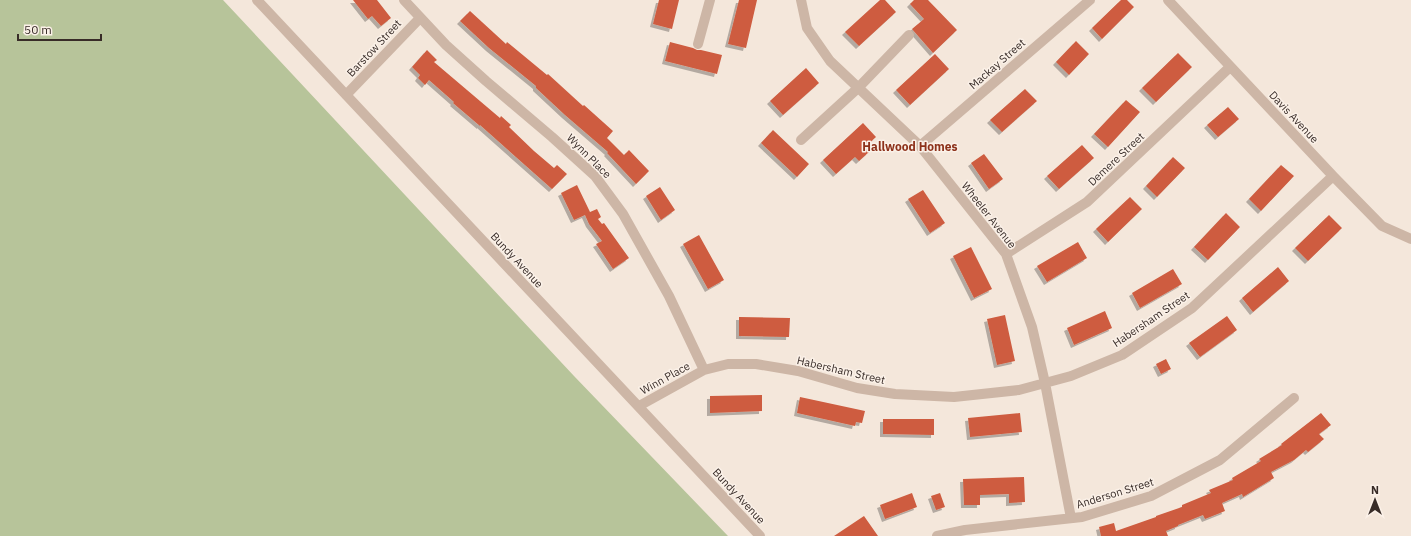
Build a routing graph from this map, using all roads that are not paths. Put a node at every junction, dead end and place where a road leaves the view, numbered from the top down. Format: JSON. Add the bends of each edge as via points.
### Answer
{"nodes":[{"id":1,"x":257,"y":0,"type":"edge"},
{"id":2,"x":404,"y":0,"type":"edge"},
{"id":3,"x":710,"y":0,"type":"edge"},
{"id":4,"x":801,"y":0,"type":"edge"},
{"id":5,"x":1090,"y":0,"type":"edge"},
{"id":6,"x":1168,"y":0,"type":"edge"},
{"id":7,"x":420,"y":18,"type":"junction"},
{"id":8,"x":909,"y":35,"type":"dead end"},
{"id":9,"x":698,"y":44,"type":"dead end"},
{"id":10,"x":1230,"y":67,"type":"junction"},
{"id":11,"x":858,"y":88,"type":"junction"},
{"id":12,"x":346,"y":95,"type":"junction"},
{"id":13,"x":801,"y":140,"type":"dead end"},
{"id":14,"x":920,"y":146,"type":"junction"},
{"id":15,"x":1333,"y":176,"type":"junction"},
{"id":16,"x":1411,"y":239,"type":"edge"},
{"id":17,"x":1006,"y":254,"type":"junction"},
{"id":18,"x":704,"y":370,"type":"junction"},
{"id":19,"x":1045,"y":383,"type":"junction"},
{"id":20,"x":1294,"y":398,"type":"dead end"},
{"id":21,"x":639,"y":406,"type":"junction"},
{"id":22,"x":1071,"y":518,"type":"junction"},
{"id":23,"x":760,"y":536,"type":"edge"},
{"id":24,"x":937,"y":536,"type":"edge"}],
"edges":[{"from":1,"to":12,"type":"street","name":"Bundy Avenue"},
{"from":2,"to":7,"type":"street","name":"Wynn Place"},
{"from":3,"to":9,"type":"street"},
{"from":4,"to":11,"type":"street","name":"Wheeler Avenue","via":[[807,28],[830,61]]},
{"from":5,"to":14,"type":"street","name":"Mackay Street"},
{"from":6,"to":10,"type":"street","name":"Davis Avenue"},
{"from":7,"to":12,"type":"street","name":"Barstow Street"},
{"from":7,"to":18,"type":"street","name":"Wynn Place","via":[[446,45],[595,176],[624,214]]},
{"from":8,"to":11,"type":"street"},
{"from":10,"to":15,"type":"street","name":"Davis Avenue"},
{"from":10,"to":17,"type":"street","name":"Demere Street","via":[[1087,202]]},
{"from":11,"to":13,"type":"street"},
{"from":11,"to":14,"type":"street","name":"Wheeler Avenue"},
{"from":12,"to":21,"type":"street","name":"Bundy Avenue"},
{"from":14,"to":17,"type":"street","name":"Wheeler Avenue"},
{"from":15,"to":16,"type":"street","name":"Davis Avenue","via":[[1382,226]]},
{"from":15,"to":19,"type":"street","name":"Habersham Street","via":[[1192,308],[1122,355],[1072,376]]},
{"from":17,"to":19,"type":"street","name":"Wheeler Avenue","via":[[1032,327]]},
{"from":18,"to":19,"type":"street","name":"Habersham Street","via":[[728,364],[756,364],[857,388],[895,394],[954,397],[1019,390]]},
{"from":18,"to":21,"type":"street","name":"Winn Place"},
{"from":19,"to":22,"type":"street","name":"Wheeler Avenue"},
{"from":20,"to":22,"type":"street","name":"Anderson Street","via":[[1220,460],[1151,496]]},
{"from":21,"to":23,"type":"street","name":"Bundy Avenue"},
{"from":22,"to":24,"type":"street","name":"Anderson Street","via":[[965,530]]}]}
